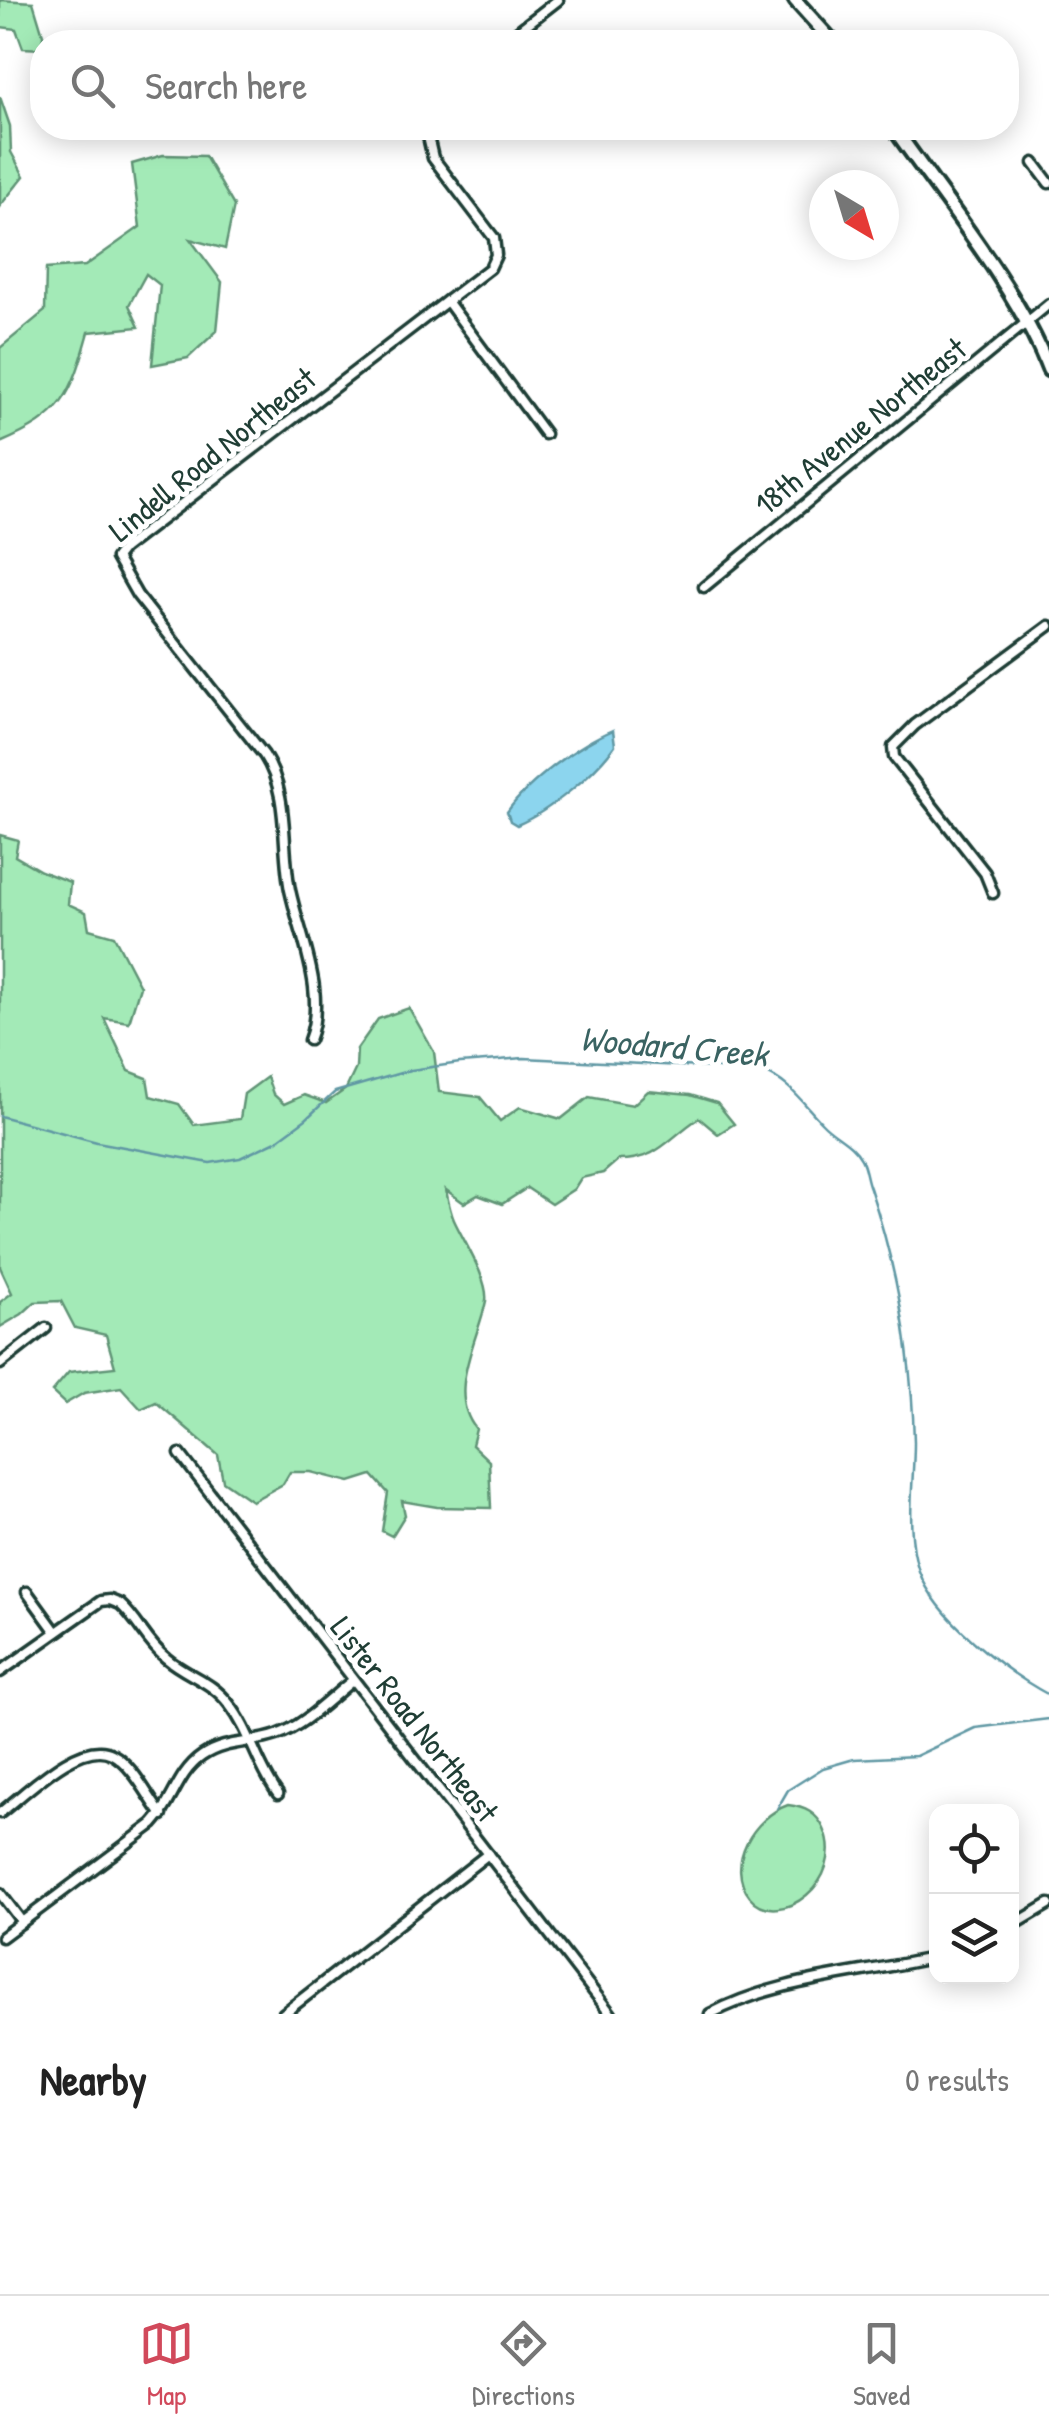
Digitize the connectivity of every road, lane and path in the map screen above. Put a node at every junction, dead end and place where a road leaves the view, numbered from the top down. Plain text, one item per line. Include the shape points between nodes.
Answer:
1 (558, 0) edge
2 (795, 0) edge
3 (519, 30) edge
4 (821, 30) edge
5 (429, 140) edge
6 (902, 140) edge
7 (1034, 163) dead end
8 (1049, 182) edge
9 (447, 302) junction
10 (1049, 304) edge
11 (1026, 322) junction
12 (1049, 370) edge
13 (545, 434) dead end
14 (704, 587) dead end
15 (1049, 626) edge
16 (993, 893) dead end
17 (308, 1040) dead end
18 (46, 1328) dead end
19 (0, 1364) edge
20 (180, 1454) dead end
21 (26, 1592) dead end
22 (56, 1632) junction
23 (0, 1672) edge
24 (352, 1681) junction
25 (250, 1741) junction
26 (278, 1794) dead end
27 (0, 1813) edge
28 (162, 1815) junction
29 (488, 1854) junction
30 (0, 1892) edge
31 (1049, 1904) edge
32 (22, 1922) junction
33 (1019, 1922) edge
34 (2, 1936) edge
35 (929, 1958) edge
36 (283, 2014) edge
37 (611, 2014) edge
38 (710, 2014) edge

1 - 3 street
2 - 4 street
5 - 9 street, Lindell Road Northeast via 433,158 496,244 490,268
6 - 11 street
7 - 8 street
9 - 13 street
9 - 17 street, Lindell Road Northeast via 116,558 264,755 277,783 290,886 314,983
10 - 11 street, 18th Avenue Northeast
11 - 12 street
11 - 14 street, 18th Avenue Northeast
15 - 16 street via 893,747 894,757 986,872
18 - 19 street
20 - 24 street, Lister Road Northeast
21 - 22 street
22 - 23 street
22 - 25 street via 110,1600 126,1609 164,1658 212,1686
24 - 25 street via 292,1728
24 - 29 street, Lister Road Northeast
25 - 26 street
25 - 28 street via 222,1746 188,1767
27 - 28 street via 67,1761 97,1750 122,1762
28 - 32 street
29 - 36 street
29 - 37 street, Lister Road Northeast
30 - 32 street
31 - 33 street
32 - 34 street
35 - 38 street via 790,1984

